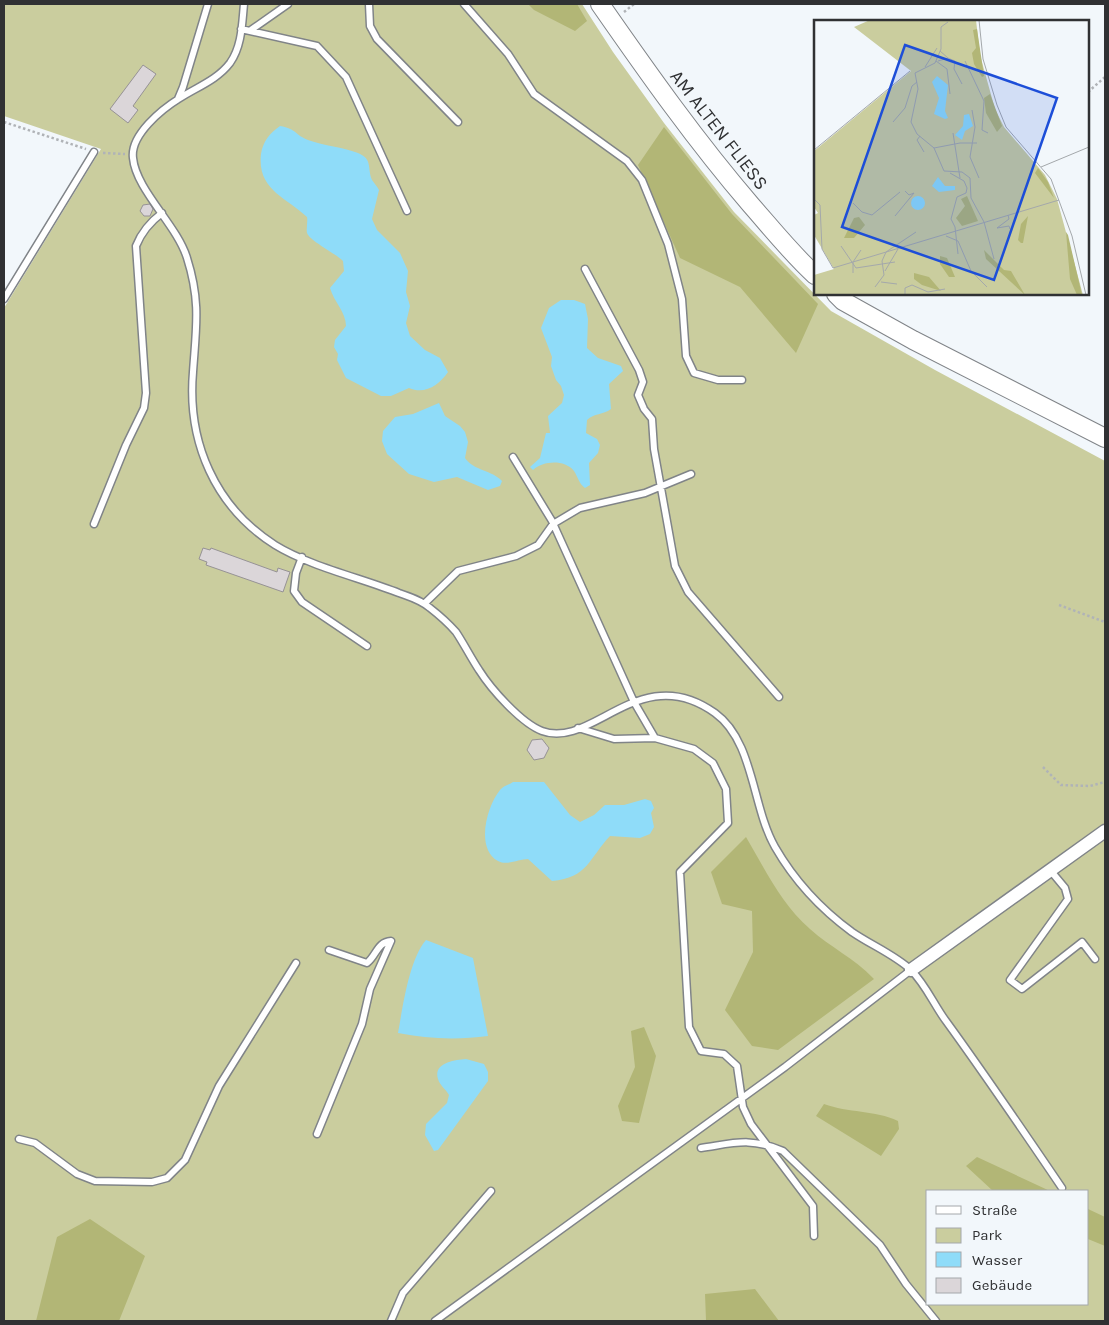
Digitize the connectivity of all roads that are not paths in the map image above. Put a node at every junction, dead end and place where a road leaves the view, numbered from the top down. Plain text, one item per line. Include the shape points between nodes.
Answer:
1 (208, 4) edge
2 (244, 4) edge
3 (288, 4) edge
4 (369, 4) edge
5 (464, 4) edge
6 (600, 4) edge
7 (241, 29) junction
8 (251, 30) junction
9 (178, 99) junction
10 (458, 122) dead end
11 (94, 152) road end
12 (407, 211) dead end
13 (162, 213) junction
14 (585, 269) dead end
15 (814, 274) edge
16 (837, 295) edge
17 (4, 299) edge
18 (742, 380) dead end
19 (1105, 438) edge
20 (513, 457) dead end
21 (691, 474) dead end
22 (661, 487) junction
23 (94, 524) dead end
24 (553, 524) junction
25 (302, 557) junction
26 (425, 603) junction
27 (367, 646) dead end
28 (779, 697) dead end
29 (634, 702) junction
30 (578, 728) junction
31 (655, 738) junction
32 (1105, 830) edge
33 (1050, 870) junction
34 (330, 950) dead end
35 (1095, 959) dead end
36 (296, 963) dead end
37 (911, 970) junction
38 (743, 1098) junction
39 (318, 1134) dead end
40 (18, 1139) dead end
41 (763, 1142) junction
42 (701, 1148) dead end
43 (1062, 1188) dead end
44 (491, 1191) dead end
45 (814, 1236) dead end
46 (391, 1321) edge
47 (435, 1321) edge
48 (936, 1321) edge

1 - 9 lane
2 - 7 lane
3 - 8 lane
4 - 10 lane via 370,26 377,39
5 - 18 lane via 508,54 534,94 628,162 642,180 668,244 678,280 686,356 694,374 718,380
6 - 15 main road, AM ALTEN FLIESS via 662,94 733,184 797,259
7 - 8 lane
7 - 9 lane via 240,44 229,64 204,86
8 - 12 lane via 317,46 331,58 346,77
9 - 13 lane via 153,120 135,142 132,155 144,186
11 - 17 lane
13 - 23 lane via 150,222 136,246 146,393 144,408
13 - 25 lane via 186,254 198,306 192,374 193,424 199,447 213,480 229,505 254,531 279,548
14 - 22 lane via 639,370 643,382 638,395 652,419
16 - 19 main road via 914,340
20 - 24 lane
21 - 22 lane
22 - 24 lane via 580,508
22 - 28 lane via 680,579
24 - 26 lane via 538,545 516,556 458,572
24 - 29 lane
25 - 26 lane
25 - 27 lane via 294,591 302,602
26 - 30 lane via 454,630 481,674 517,714 541,731 564,734
29 - 30 lane
29 - 31 lane
29 - 37 lane via 655,695 695,700 720,716 740,740 753,788 775,847 800,881 823,908 852,932
30 - 31 lane via 614,740
31 - 38 lane via 694,750 713,763 726,789 728,823 680,872 689,1027 701,1051 724,1054 737,1066
32 - 33 street
33 - 35 lane via 1065,888 1068,899 1010,980 1022,989 1082,942
33 - 37 street
34 - 39 lane via 367,963 378,947 385,941 391,941
36 - 40 lane via 219,1086 185,1160 167,1178 152,1182 95,1181 76,1174 35,1143
37 - 38 lane
37 - 43 lane
38 - 41 lane via 751,1124
38 - 47 lane
41 - 42 lane via 747,1141
41 - 45 lane via 813,1206
41 - 48 lane via 783,1151 880,1244
44 - 46 lane via 404,1293

